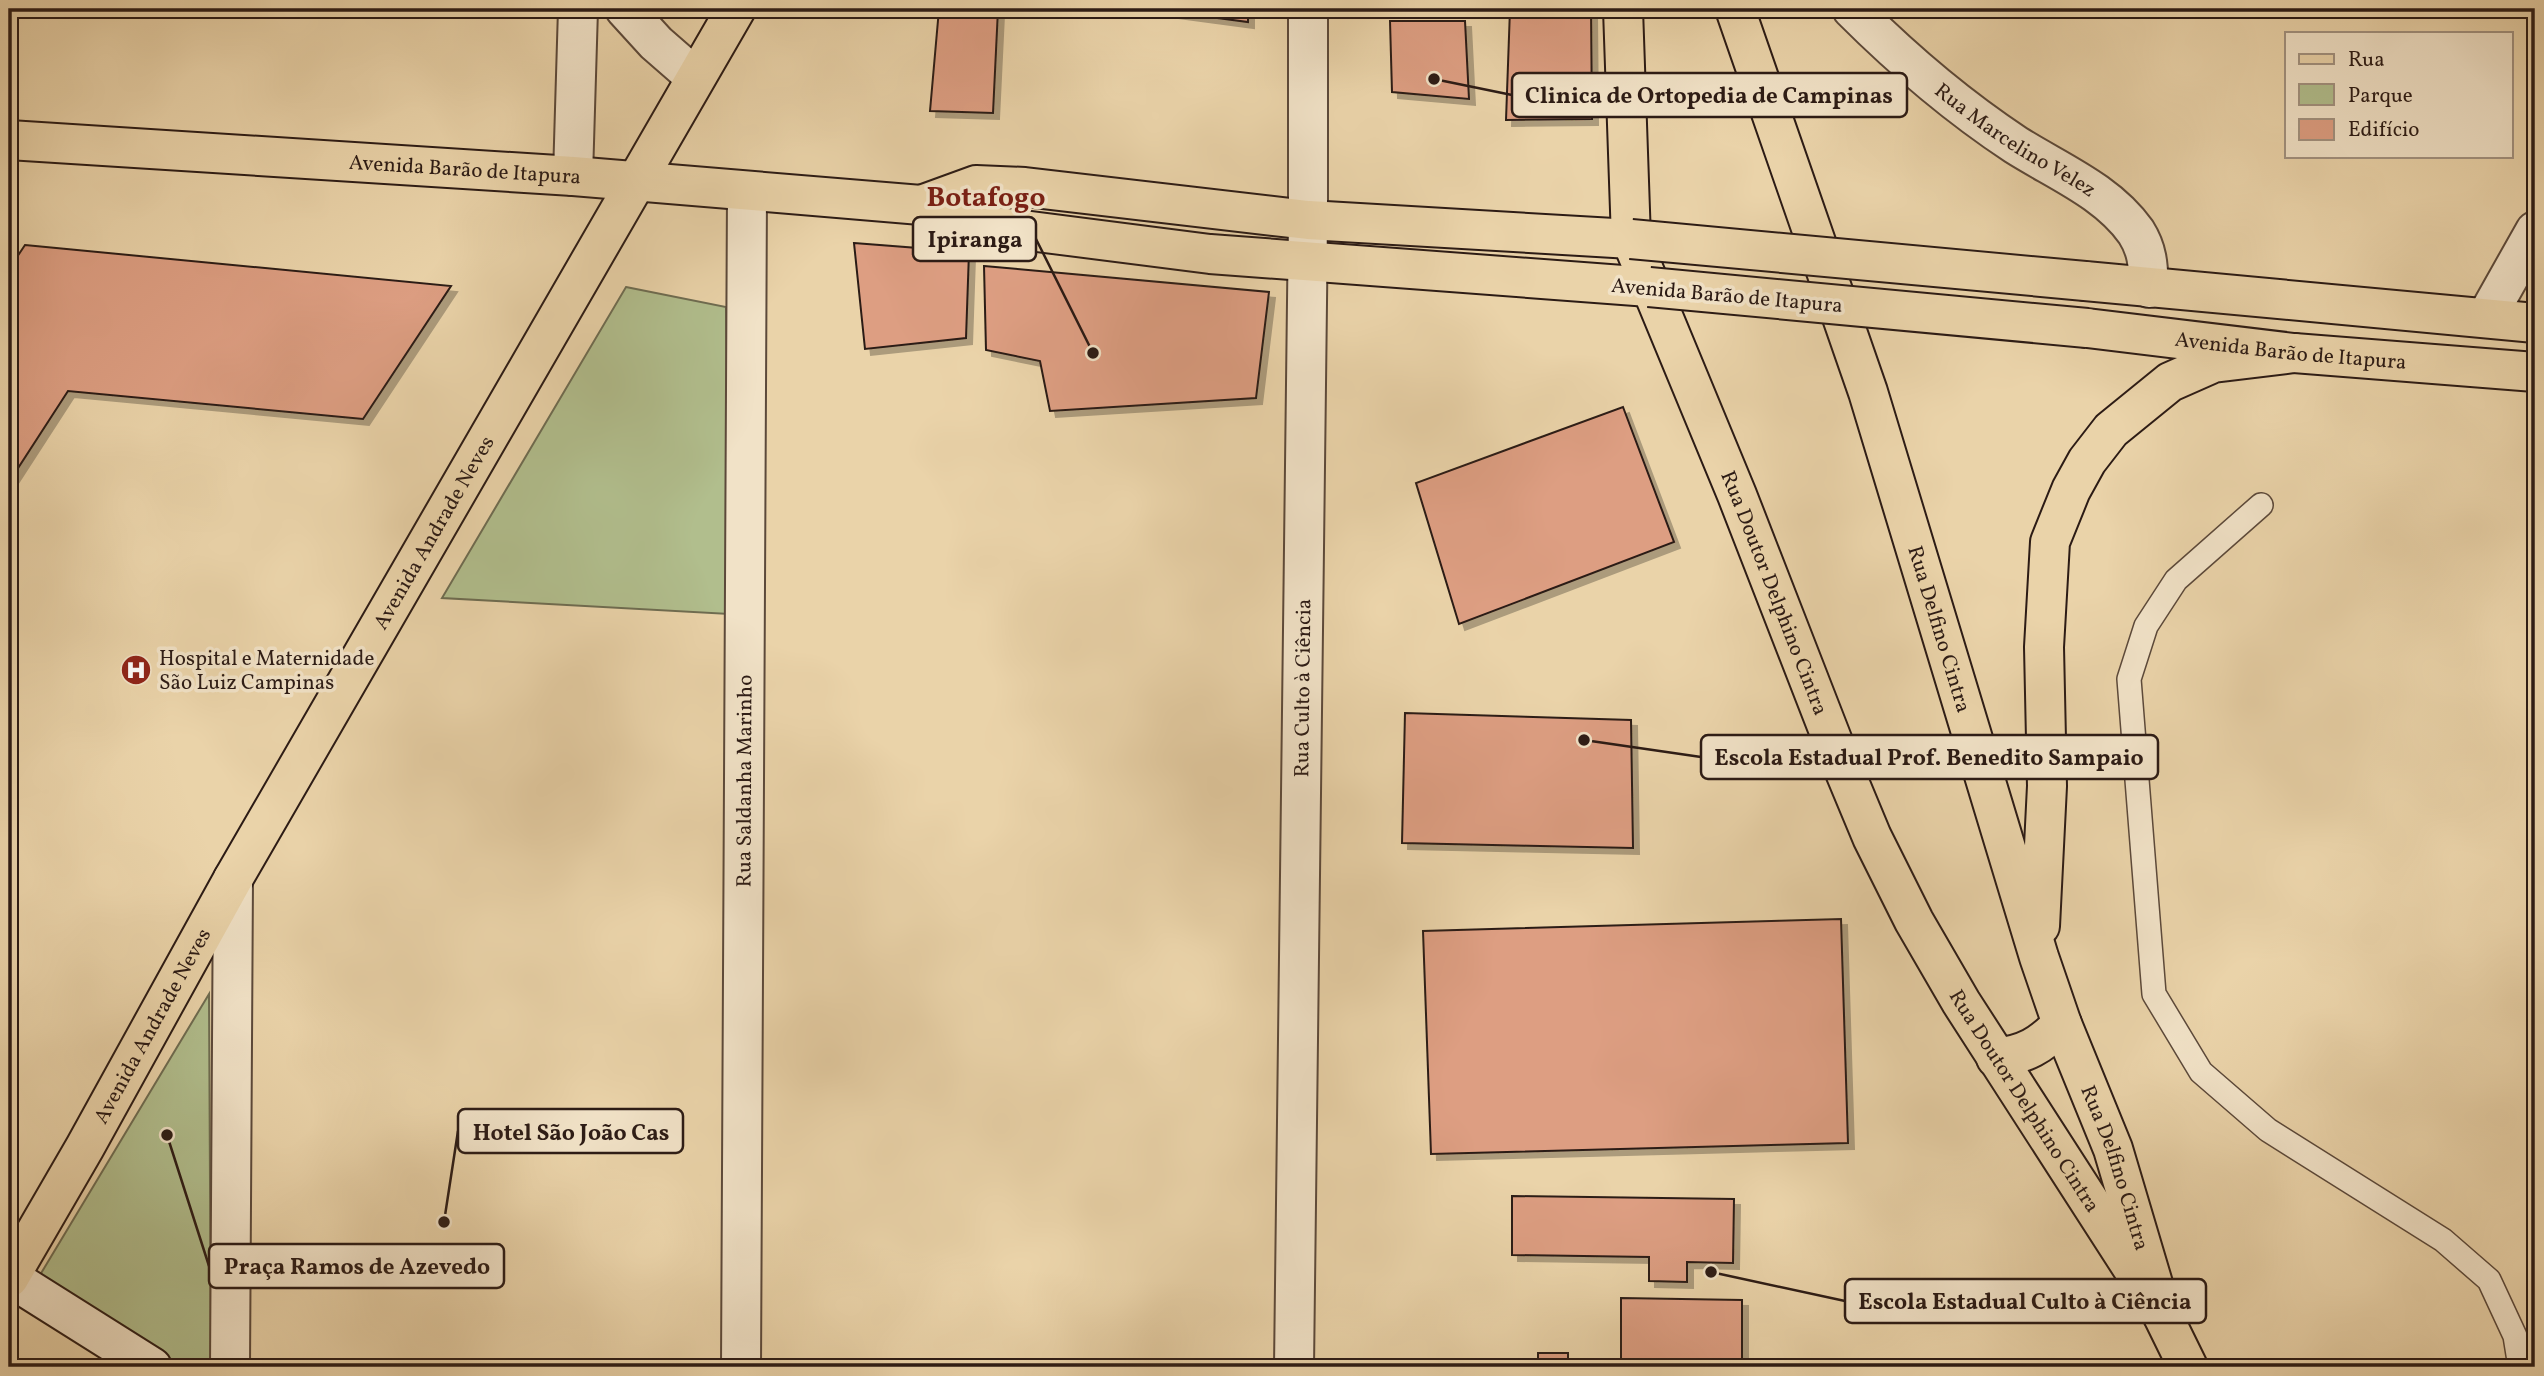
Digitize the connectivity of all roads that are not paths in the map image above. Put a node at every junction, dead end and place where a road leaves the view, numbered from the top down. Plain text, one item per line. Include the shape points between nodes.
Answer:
1 (578, 9) edge
2 (625, 9) edge
3 (736, 9) edge
4 (1308, 9) edge
5 (1623, 9) edge
6 (1735, 9) edge
7 (1852, 9) edge
8 (695, 77) junction
9 (9, 140) edge
10 (573, 176) junction
11 (635, 181) junction
12 (747, 193) junction
13 (920, 205) junction
14 (1308, 220) junction
15 (2535, 232) edge
16 (1631, 239) junction
17 (1306, 262) junction
18 (1650, 287) junction
19 (2149, 288) junction
20 (2486, 318) junction
21 (2535, 323) edge
22 (2294, 353) junction
23 (2535, 372) edge
24 (2261, 505) dead end
25 (233, 879) junction
26 (2039, 957) junction
27 (2062, 1024) junction
28 (1996, 1058) junction
29 (9, 1278) edge
30 (2162, 1314) junction
31 (152, 1367) edge
32 (230, 1367) edge
33 (741, 1367) edge
34 (1294, 1367) edge
35 (2188, 1367) edge
36 (2520, 1367) edge

1 - 10 street
2 - 8 street
3 - 8 main road, Avenida Andrade Neves
4 - 14 street, Rua Culto à Ciência
5 - 16 main road, Rua Doutor Delphino Cintra
6 - 26 main road, Rua Delfino Cintra via 1868,392
7 - 19 street, Rua Marcelino Velez via 1925,77 2120,214 2148,254
8 - 11 main road, Avenida Andrade Neves
9 - 10 main road, Avenida Barão de Itapura
10 - 11 main road, Avenida Barão de Itapura
11 - 12 main road, Avenida Barão de Itapura
11 - 25 main road, Avenida Andrade Neves
12 - 13 main road, Avenida Barão de Itapura
12 - 33 street, Rua Saldanha Marinho
13 - 14 main road, Avenida Barão de Itapura via 976,185
13 - 17 main road, Avenida Barão de Itapura via 975,224
14 - 16 main road, Avenida Barão de Itapura
14 - 17 street, Rua Culto à Ciência
15 - 20 street
16 - 18 main road, Rua Doutor Delphino Cintra
16 - 19 main road, Avenida Barão de Itapura, bridge
17 - 18 main road, Avenida Barão de Itapura
17 - 34 street, Rua Culto à Ciência
18 - 22 main road, Avenida Barão de Itapura, bridge via 2087,328
18 - 28 main road, Rua Doutor Delphino Cintra via 1872,837 1914,921
19 - 20 main road, Avenida Barão de Itapura
20 - 21 main road, Avenida Barão de Itapura
22 - 23 main road, Avenida Barão de Itapura
22 - 26 main road via 2213,363 2170,382 2111,430 2087,461 2067,500 2050,542
24 - 36 lane via 2176,580 2147,626 2129,679 2154,994 2201,1072 2268,1130 2443,1240 2489,1280 2515,1336
25 - 29 main road, Avenida Andrade Neves
25 - 32 street
26 - 27 main road, Rua Delfino Cintra
27 - 28 main road via 2020,1055
27 - 30 main road, Rua Delfino Cintra via 2113,1149
28 - 30 main road, Rua Doutor Delphino Cintra
29 - 31 street
30 - 35 main road, Rua Delfino Cintra

